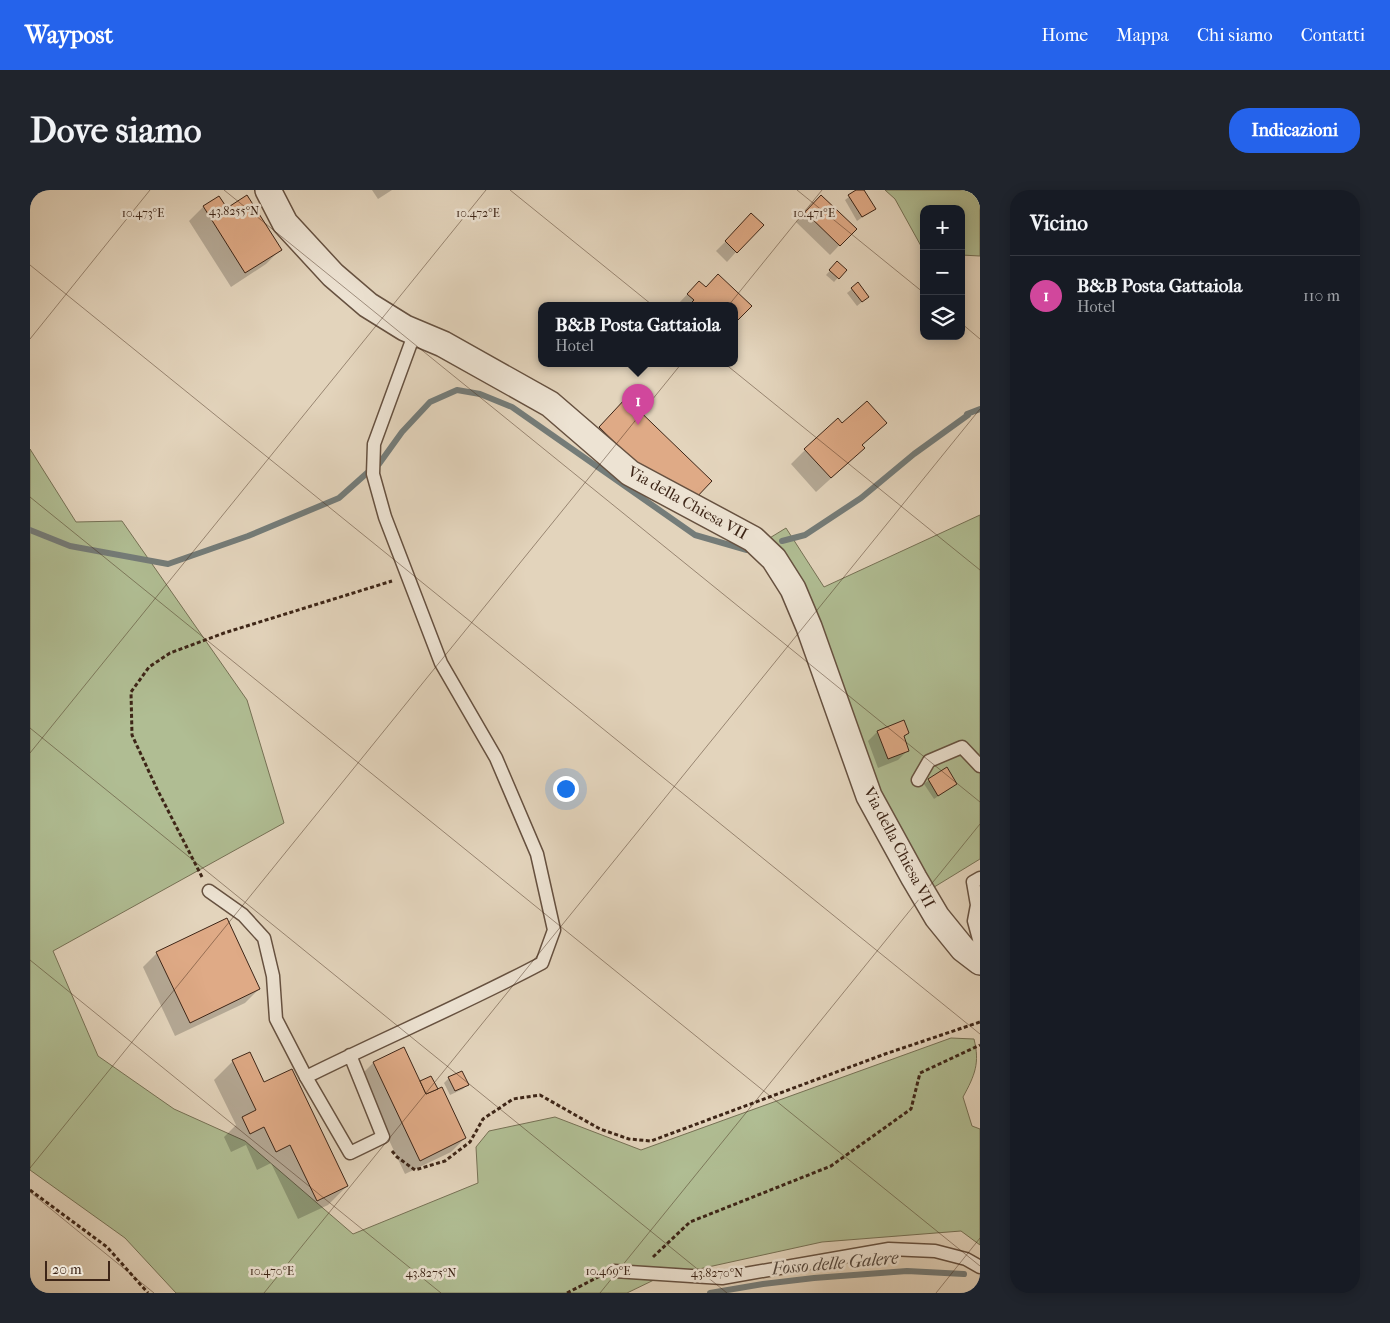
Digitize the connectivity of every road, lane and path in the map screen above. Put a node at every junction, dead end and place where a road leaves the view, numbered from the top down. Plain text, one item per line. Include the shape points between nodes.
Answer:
1 (268, 190) edge
2 (415, 332) junction
3 (407, 576) junction
4 (980, 766) edge
5 (918, 780) dead end
6 (980, 878) edge
7 (209, 891) joint
8 (980, 943) edge
9 (980, 962) edge
10 (980, 1022) edge
11 (980, 1044) edge
12 (350, 1055) junction
13 (306, 1076) junction
14 (383, 1137) junction
15 (30, 1190) edge
16 (980, 1267) edge
17 (614, 1271) junction
18 (148, 1293) edge
19 (567, 1293) edge

1 - 2 street, Via della Chiesa VII via 285,223 333,275 368,305
2 - 3 lane via 374,444 373,474
2 - 9 street, Via della Chiesa VII via 443,344 550,404 630,473 753,539 774,559 793,590 809,627 869,796 937,917 963,949
3 - 7 path via 224,633 170,654 149,667 130,692 132,735
3 - 12 lane via 441,663 496,758 537,854 554,930 542,963 496,988
4 - 5 lane via 962,747 928,760
6 - 8 lane via 973,882 977,905 974,921
7 - 13 lane via 243,915 264,938 273,976 276,1019
10 - 14 path via 651,1140 630,1139 600,1129 540,1095 513,1100 483,1119 470,1142 445,1161 415,1170 397,1157
11 - 17 path via 920,1073 910,1109 831,1166 690,1222 653,1257
12 - 13 lane
12 - 14 lane
13 - 14 lane via 350,1153
15 - 18 path via 107,1247
16 - 17 lane via 966,1259 935,1251 889,1249 722,1278
17 - 19 path

